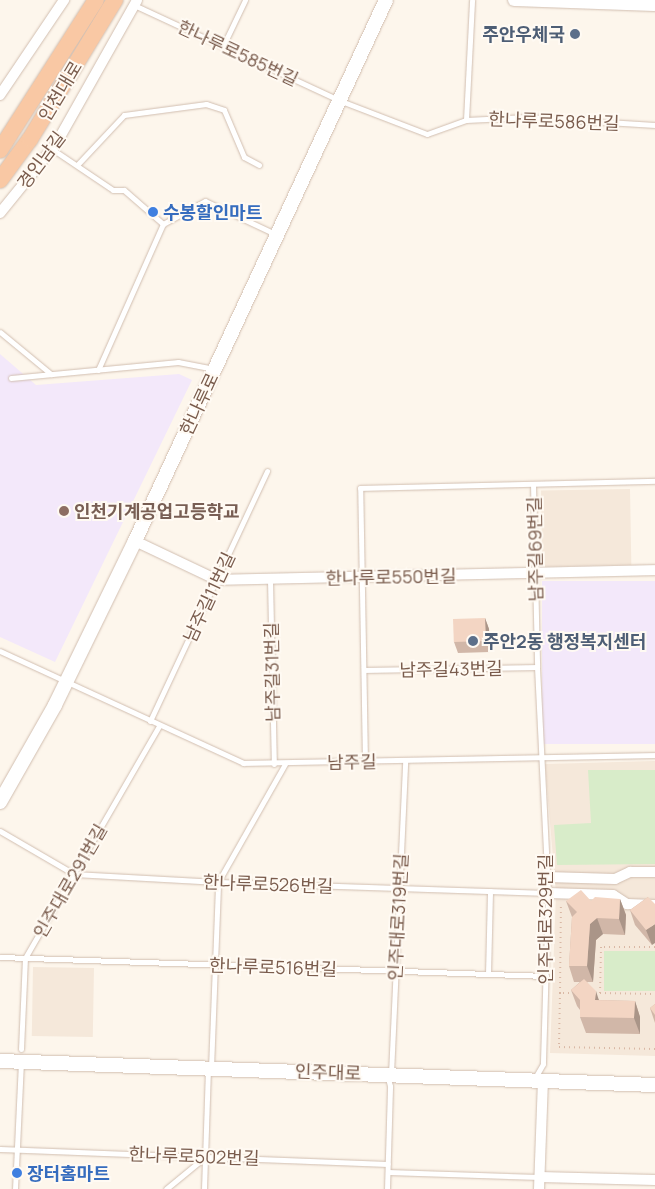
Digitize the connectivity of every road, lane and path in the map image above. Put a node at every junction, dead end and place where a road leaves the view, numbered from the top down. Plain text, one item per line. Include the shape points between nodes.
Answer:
1 (64, 0) edge
2 (96, 0) edge
3 (115, 0) edge
4 (245, 0) edge
5 (386, 0) edge
6 (472, 0) edge
7 (514, 0) edge
8 (136, 3) edge
9 (654, 4) edge
10 (223, 46) junction
11 (0, 95) edge
12 (341, 101) junction
13 (466, 120) junction
14 (655, 125) edge
15 (52, 149) junction
16 (0, 150) edge
17 (78, 164) junction
18 (259, 165) dead end
19 (0, 180) edge
20 (0, 213) edge
21 (163, 224) junction
22 (278, 236) junction
23 (0, 332) edge
24 (216, 369) junction
25 (98, 370) junction
26 (51, 374) junction
27 (11, 378) dead end
28 (267, 472) dead end
29 (655, 481) edge
30 (534, 484) junction
31 (135, 541) junction
32 (655, 570) edge
33 (535, 573) junction
34 (362, 577) junction
35 (270, 579) junction
36 (217, 580) junction
37 (0, 651) edge
38 (537, 667) junction
39 (365, 670) junction
40 (66, 681) junction
41 (150, 721) junction
42 (160, 726) junction
43 (655, 754) edge
44 (540, 757) junction
45 (405, 761) junction
46 (365, 762) junction
47 (274, 764) junction
48 (285, 764) junction
49 (0, 802) edge
50 (0, 831) edge
51 (655, 872) edge
52 (74, 874) junction
53 (547, 877) junction
54 (218, 882) junction
55 (399, 888) junction
56 (490, 891) junction
57 (548, 893) junction
58 (561, 898) dead end
59 (655, 905) edge
60 (655, 947) edge
61 (0, 957) edge
62 (25, 958) junction
63 (215, 966) junction
64 (395, 971) junction
65 (488, 974) junction
66 (546, 976) junction
67 (560, 993) junction
68 (580, 993) edge
69 (590, 993) edge
70 (600, 993) junction
71 (655, 994) edge
72 (655, 1049) edge
73 (21, 1058) junction
74 (0, 1061) edge
75 (210, 1068) junction
76 (387, 1074) junction
77 (539, 1079) junction
78 (655, 1085) edge
79 (0, 1149) edge
80 (17, 1150) junction
81 (206, 1157) junction
82 (388, 1164) junction
83 (388, 1172) junction
84 (540, 1177) junction
85 (655, 1180) edge
86 (640, 1184) edge
87 (15, 1189) edge
88 (166, 1189) edge
89 (204, 1189) edge
90 (387, 1189) edge
91 (539, 1189) edge

1 - 11 street
2 - 16 highway, 인천대로
3 - 19 highway, 인천대로 via 30,139
4 - 10 lane
5 - 12 main road, 한나루로
6 - 13 lane
7 - 9 street
8 - 10 lane, 한나루로585번길
8 - 15 street, 경인남길
10 - 12 lane, 한나루로585번길
12 - 13 lane, 한나루로586번길 via 427,134
12 - 22 main road, 한나루로
13 - 14 lane, 한나루로586번길 via 527,117
15 - 17 lane
15 - 20 street, 경인남길
17 - 18 lane via 124,115 206,104 224,110 244,157
17 - 21 lane via 113,190 124,190
21 - 22 lane via 205,201
21 - 25 lane
22 - 24 main road, 한나루로
23 - 26 lane
24 - 25 lane via 178,362
24 - 31 main road, 한나루로
25 - 26 lane
26 - 27 lane
28 - 36 lane, 남주길11번길
29 - 30 lane
30 - 33 lane, 남주길69번길
30 - 34 lane, 남주길69번길 via 360,488
31 - 36 street, 한나루로550번길
31 - 40 main road, 한나루로
32 - 33 street, 한나루로550번길
33 - 34 street, 한나루로550번길
33 - 38 lane, 남주길69번길
34 - 35 street, 한나루로550번길
34 - 39 lane
35 - 36 street, 한나루로550번길
35 - 47 lane, 남주길31번길
36 - 41 lane, 남주길11번길
37 - 40 lane, 남주길
38 - 39 lane, 남주길43번길
38 - 44 lane, 남주길69번길
39 - 46 lane
40 - 41 lane, 남주길
40 - 49 main road, 한나루로
41 - 42 lane, 남주길
42 - 47 lane, 남주길 via 227,759
42 - 52 lane, 인주대로291번길
43 - 44 lane, 남주길
44 - 45 lane, 남주길
44 - 53 lane, 인주대로329번길
45 - 46 lane, 남주길
45 - 55 lane, 인주대로319번길
46 - 48 lane, 남주길
47 - 48 lane, 남주길
48 - 54 lane
50 - 52 lane, 한나루로526번길
51 - 53 street via 630,872 615,879
52 - 54 lane, 한나루로526번길
52 - 62 lane, 인주대로291번길
53 - 57 lane, 인주대로329번길
54 - 55 lane, 한나루로526번길
54 - 63 lane
55 - 56 lane, 한나루로526번길
55 - 64 lane, 인주대로319번길
56 - 57 lane, 한나루로526번길
56 - 65 lane
57 - 59 street via 613,895 627,904
57 - 66 lane, 인주대로329번길
58 - 67 path
60 - 70 path via 601,947
61 - 62 lane, 한나루로516번길
62 - 63 lane, 한나루로516번길
62 - 73 lane, 인주대로291번길
63 - 64 lane, 한나루로516번길
63 - 75 lane
64 - 65 lane, 한나루로516번길
64 - 76 lane, 인주대로319번길
65 - 66 lane, 한나루로516번길
66 - 77 lane, 인주대로329번길 via 543,1064
67 - 68 path
67 - 72 path via 559,1047
69 - 70 path
70 - 71 path
73 - 74 main road, 인주대로
73 - 75 main road, 인주대로
73 - 80 lane, 인주대로291번길
75 - 76 main road, 인주대로
75 - 81 lane
76 - 77 main road, 인주대로
76 - 82 lane, 인주대로319번길 via 390,1086
77 - 78 main road, 인주대로
77 - 84 street
79 - 80 lane, 한나루로502번길
80 - 81 lane, 한나루로502번길
80 - 87 lane, 인주대로291번길
81 - 82 lane, 한나루로502번길
81 - 88 lane
81 - 89 lane
82 - 83 lane, 인주대로319번길
83 - 84 lane
83 - 90 lane, 인주대로319번길
84 - 86 street
84 - 91 street
85 - 86 street

